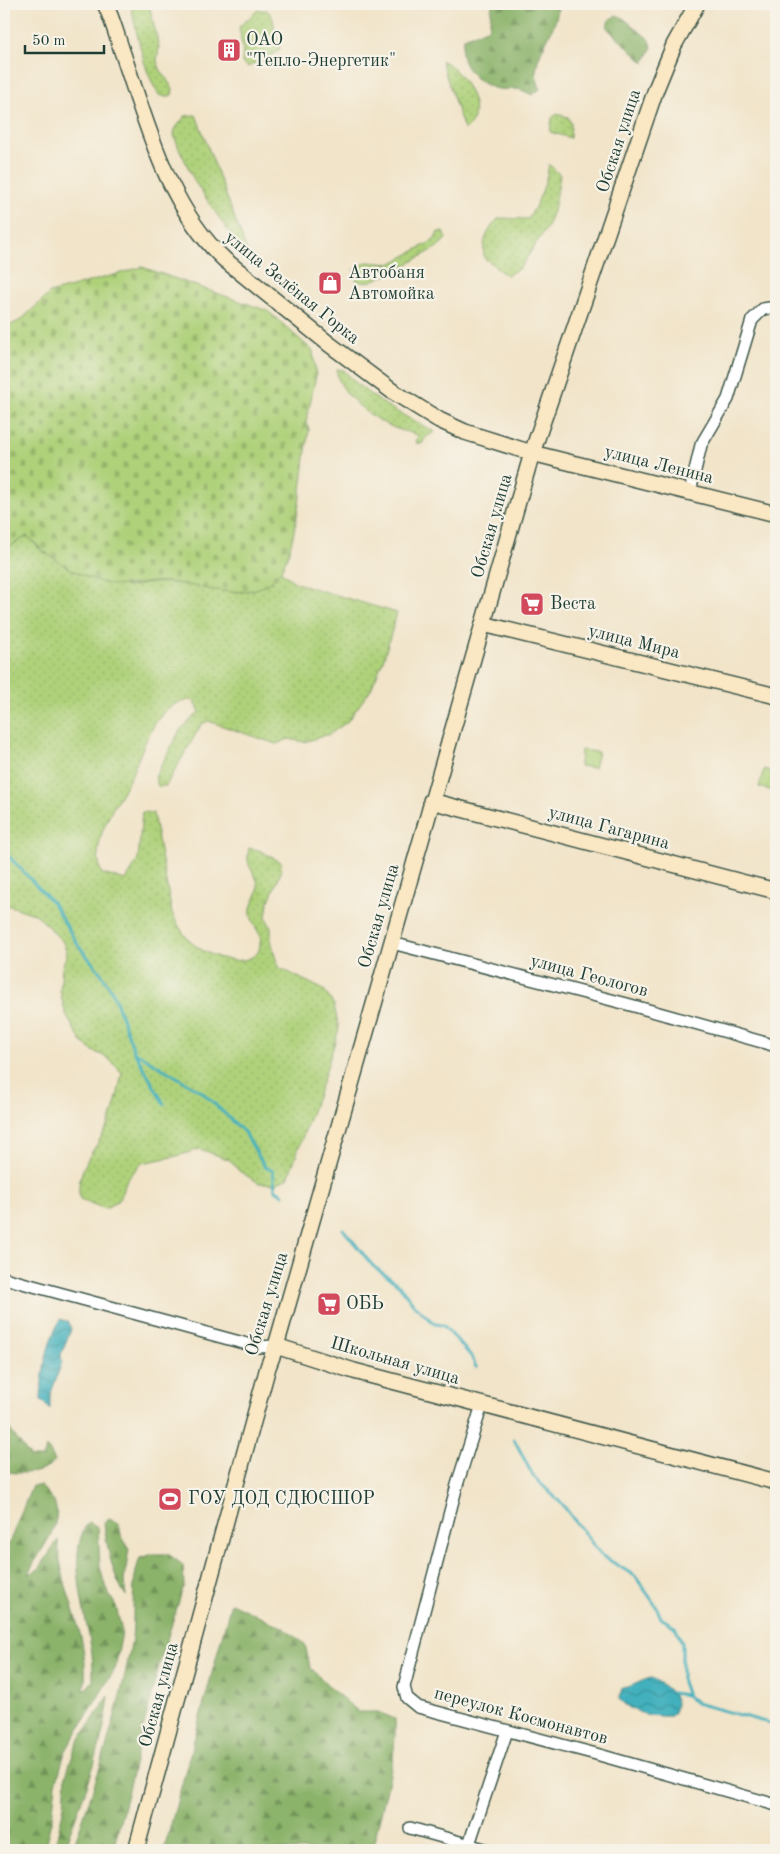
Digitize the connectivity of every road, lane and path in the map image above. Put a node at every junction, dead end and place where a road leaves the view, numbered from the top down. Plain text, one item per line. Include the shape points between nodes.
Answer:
1 (105, 4) edge
2 (697, 4) edge
3 (776, 307) edge
4 (532, 453) junction
5 (690, 492) junction
6 (776, 514) edge
7 (483, 624) junction
8 (776, 696) edge
9 (431, 800) junction
10 (776, 891) edge
11 (392, 943) junction
12 (776, 1046) edge
13 (4, 1278) edge
14 (276, 1346) junction
15 (482, 1405) junction
16 (776, 1482) edge
17 (507, 1731) junction
18 (776, 1805) edge
19 (410, 1828) dead end
20 (468, 1848) edge
21 (136, 1850) edge
22 (488, 1850) edge

1 - 4 street, улица Зелёная Горка via 168,176 193,225 211,247 329,344 414,405 465,432
2 - 4 street, Обская улица via 656,89
3 - 5 street via 764,309 752,320 728,399 701,445
4 - 5 street, улица Ленина
4 - 7 street, Обская улица
5 - 6 street, улица Ленина
7 - 8 street, улица Мира
7 - 9 street, Обская улица
9 - 10 street, улица Гагарина
9 - 11 street, Обская улица
11 - 12 street, улица Геологов
11 - 14 street, Обская улица
13 - 14 street, Школьная улица via 258,1347
14 - 15 street, Школьная улица via 354,1371
14 - 21 street, Обская улица
15 - 16 street, Школьная улица
15 - 17 street, переулок Космонавтов via 457,1485 404,1687 407,1698 418,1707
17 - 18 street, переулок Космонавтов
17 - 20 street
19 - 20 street
20 - 22 street

